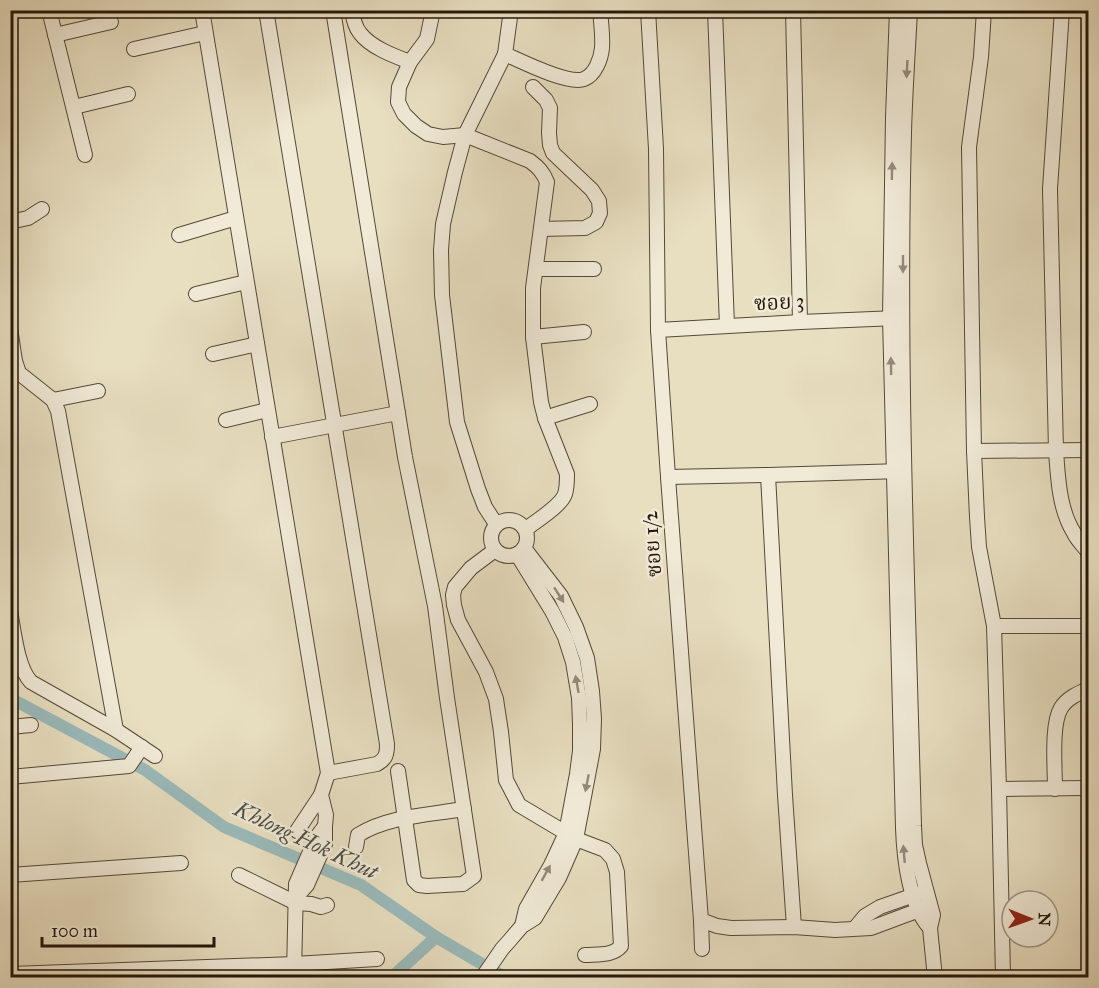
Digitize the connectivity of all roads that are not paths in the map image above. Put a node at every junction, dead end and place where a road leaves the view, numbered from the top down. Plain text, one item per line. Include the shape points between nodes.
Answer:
1 (49, 10) edge
2 (202, 10) edge
3 (266, 10) edge
4 (333, 10) edge
5 (352, 10) edge
6 (433, 10) edge
7 (511, 10) edge
8 (600, 10) edge
9 (648, 10) edge
10 (715, 10) edge
11 (793, 10) edge
12 (897, 10) edge
13 (910, 10) edge
14 (984, 10) edge
15 (1062, 10) edge
16 (111, 22) dead end
17 (205, 33) junction
18 (55, 35) junction
19 (134, 49) dead end
20 (505, 54) junction
21 (410, 62) junction
22 (533, 87) dead end
23 (129, 94) dead end
24 (74, 107) junction
25 (465, 135) junction
26 (85, 155) dead end
27 (42, 209) dead end
28 (236, 218) junction
29 (10, 222) edge
30 (541, 230) junction
31 (179, 235) dead end
32 (536, 269) junction
33 (594, 269) dead end
34 (246, 282) junction
35 (196, 294) dead end
36 (896, 318) junction
37 (800, 322) junction
38 (727, 326) junction
39 (10, 328) edge
40 (658, 330) junction
41 (584, 332) dead end
42 (533, 337) junction
43 (256, 344) junction
44 (213, 354) dead end
45 (98, 391) dead end
46 (53, 400) junction
47 (590, 404) dead end
48 (267, 410) junction
49 (398, 413) junction
50 (545, 418) junction
51 (226, 420) dead end
52 (335, 425) junction
53 (272, 437) junction
54 (1089, 450) edge
55 (974, 451) junction
56 (1056, 451) junction
57 (899, 471) junction
58 (768, 475) junction
59 (668, 477) junction
60 (496, 524) junction
61 (526, 530) junction
62 (495, 550) junction
63 (521, 551) junction
64 (1089, 552) edge
65 (10, 610) edge
66 (994, 626) junction
67 (1089, 626) edge
68 (1089, 689) edge
69 (31, 725) dead end
70 (10, 727) edge
71 (116, 730) junction
72 (136, 756) junction
73 (155, 756) dead end
74 (398, 771) dead end
75 (328, 773) junction
76 (10, 777) edge
77 (1089, 788) edge
78 (999, 789) junction
79 (1055, 789) junction
80 (321, 795) junction
81 (464, 809) junction
82 (406, 819) junction
83 (297, 831) dead end
84 (571, 836) junction
85 (356, 847) dead end
86 (181, 863) dead end
87 (10, 874) edge
88 (239, 875) dead end
89 (299, 892) junction
90 (920, 894) junction
91 (327, 905) dead end
92 (924, 908) junction
93 (701, 920) junction
94 (794, 927) junction
95 (855, 928) junction
96 (702, 949) dead end
97 (585, 955) dead end
98 (377, 959) dead end
99 (292, 971) edge
100 (10, 974) edge
101 (136, 974) edge
102 (484, 974) edge
103 (39, 975) edge
104 (935, 978) edge
105 (1003, 978) edge

1 - 18 street
2 - 17 street
3 - 52 street
4 - 49 street
5 - 21 street via 360,34 382,50
6 - 21 street via 427,39
7 - 20 street
8 - 20 street via 602,49 591,75 582,80 558,76
9 - 40 street, ซอย 1/2 via 656,149
10 - 38 street
11 - 37 street
36 -> 12 street via 893,117
13 -> 36 street
14 - 55 street via 969,147
15 - 56 street via 1050,189
16 - 18 street
17 - 19 street
17 - 28 street
18 - 24 street
20 - 25 street
21 - 25 street via 399,87 398,102 404,114 428,134
22 - 30 street via 550,108 553,153 592,190 600,213 596,222 585,228
23 - 24 street
24 - 26 street
25 - 30 street via 530,161 544,174 547,182
25 - 60 street via 443,224 441,295 458,422 478,489
27 - 29 street via 28,218
28 - 31 street
28 - 34 street
30 - 32 street
32 - 33 street
32 - 42 street
34 - 35 street
34 - 43 street
36 - 37 street, ซอย 3
36 - 57 street
37 - 38 street, ซอย 3
38 - 40 street, ซอย 3
39 - 46 street via 19,373
40 - 59 street, ซอย 1/2
41 - 42 street
42 - 50 street
43 - 44 street
43 - 48 street
45 - 46 street
46 - 71 street
47 - 50 street
48 - 51 street
48 - 53 street
49 - 52 street
49 - 81 street via 435,606
50 - 61 street via 567,474 565,494
52 - 53 street
52 - 75 street via 387,744 386,756 377,764
53 - 75 street
54 - 56 street
55 - 56 street
55 - 66 street via 976,517
56 - 64 street via 1058,488 1065,512 1074,533
57 - 58 street
57 - 90 street via 903,837 905,865
58 - 59 street
58 - 94 street
59 - 93 street, ซอย 1/2
60 - 61 street via 512,519
60 - 62 street via 490,537
61 - 63 street via 527,539
62 - 63 street via 509,556
62 - 84 street via 471,568 455,587 454,605 496,699 506,780 512,793 519,805
63 - 84 street via 565,637 577,652 579,698 587,739 593,749
65 - 71 street via 25,676
66 - 67 street
66 - 78 street
68 - 79 street via 1061,706
69 - 70 street
71 - 72 street
72 - 73 street
72 - 76 street
74 - 82 street
75 - 80 street
77 - 79 street
78 - 79 street
78 - 105 street
80 - 83 street
80 - 89 street via 325,826
81 - 82 street
81 - 82 street via 474,876 463,884 427,886 414,880
82 - 85 street via 370,828 358,836
84 - 97 street via 605,850 616,872 621,946 610,954
84 - 102 street via 559,878 535,918 522,926
86 - 87 street
88 - 89 street
89 - 91 street via 311,904
89 - 99 street
90 - 92 street
90 - 95 street via 880,907
92 - 95 street via 871,928
92 - 104 street via 922,919 931,933
93 - 94 street via 732,928
93 - 96 street, ซอย 1/2
94 - 95 street
98 - 99 street
99 - 101 street
100 - 103 street
101 - 103 street

